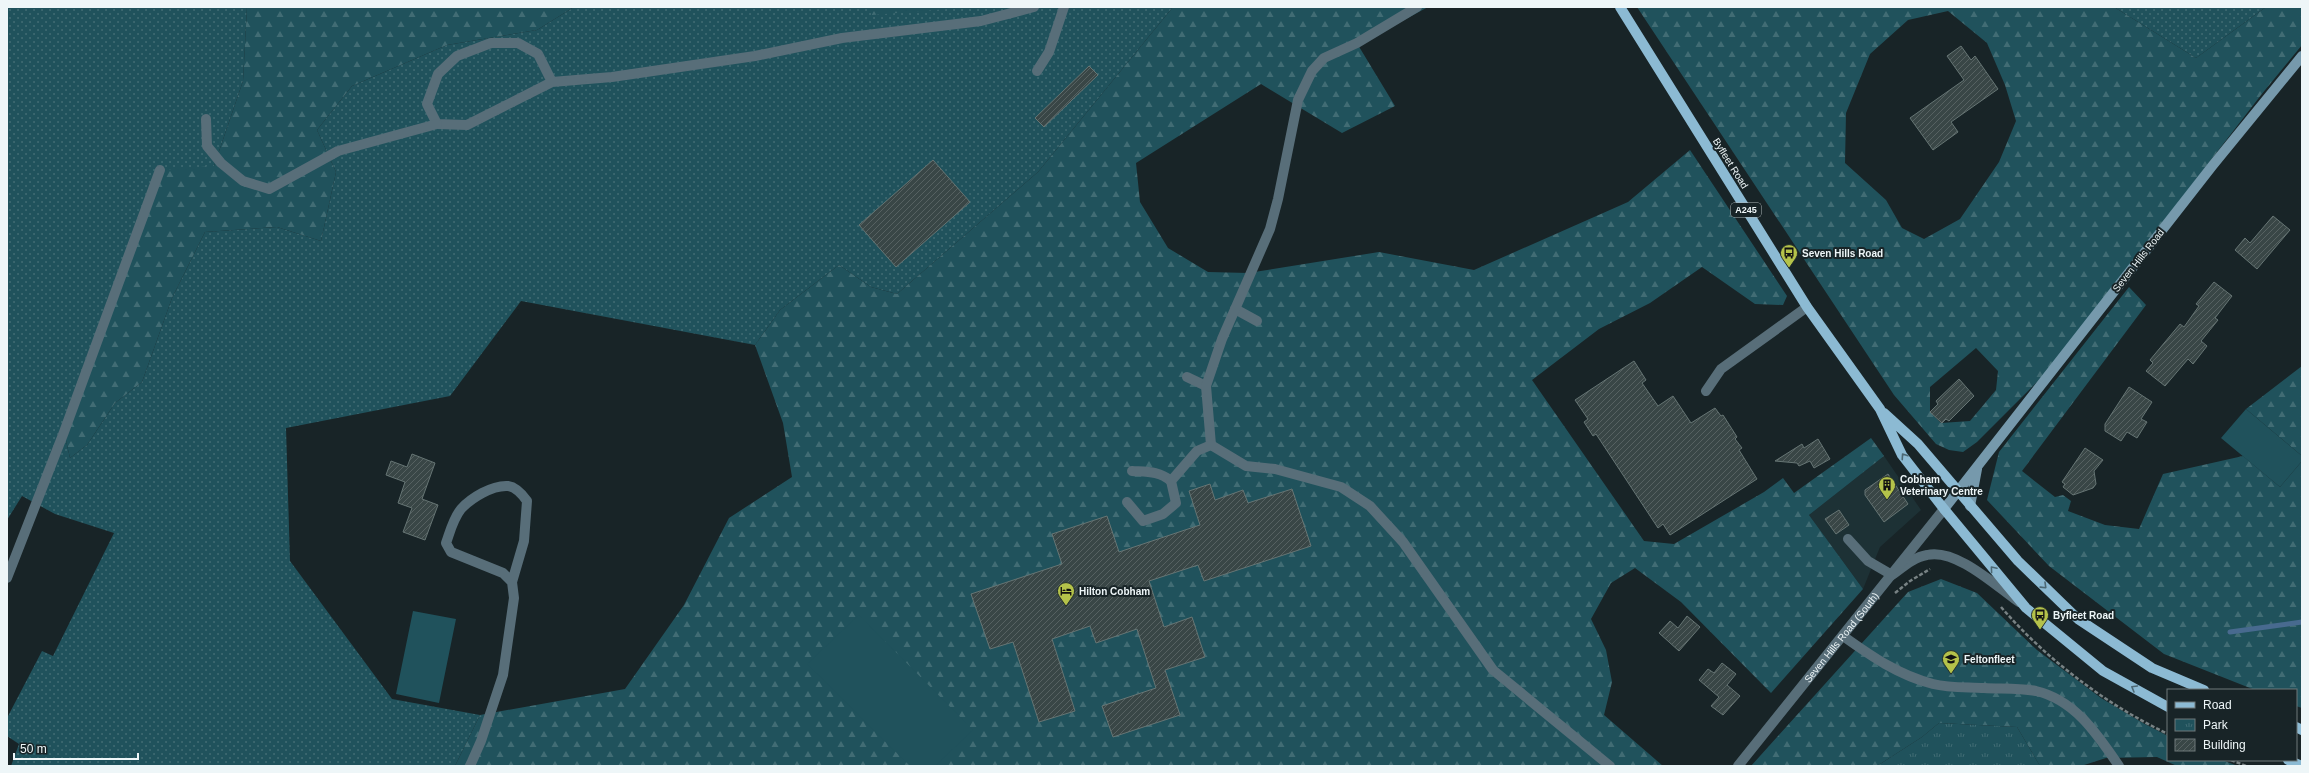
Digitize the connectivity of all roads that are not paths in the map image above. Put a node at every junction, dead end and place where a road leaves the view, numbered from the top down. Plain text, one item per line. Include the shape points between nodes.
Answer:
1 (1034, 7) edge
2 (1064, 7) edge
3 (1417, 7) edge
4 (1620, 7) edge
5 (2302, 56) edge
6 (1037, 71) dead end
7 (552, 82) junction
8 (206, 119) dead end
9 (437, 124) junction
10 (160, 170) dead end
11 (1807, 307) junction
12 (1236, 309) junction
13 (1257, 321) dead end
14 (1187, 377) dead end
15 (1206, 386) junction
16 (1706, 391) dead end
17 (1880, 409) junction
18 (1211, 445) junction
19 (1978, 467) junction
20 (1132, 471) dead end
21 (1171, 481) junction
22 (1958, 491) junction
23 (1127, 502) dead end
24 (1970, 506) junction
25 (1944, 509) junction
26 (1848, 539) dead end
27 (1892, 575) junction
28 (7, 578) edge
29 (512, 582) junction
30 (2026, 608) junction
31 (1843, 636) junction
32 (2202, 689) edge
33 (2167, 706) edge
34 (2290, 761) edge
35 (470, 766) edge
36 (1610, 766) edge
37 (1738, 766) edge
38 (2118, 766) edge
39 (2302, 766) edge

1 - 7 lane via 982,21 842,38 755,56 612,77
2 - 6 lane via 1049,52
3 - 12 lane via 1357,43 1324,58 1312,71 1298,100 1270,229
4 - 11 main road, Byfleet Road / A245
5 - 19 main road, Seven Hills Road via 2203,178
7 - 9 lane via 467,125
7 - 9 lane via 538,54 518,43 491,43 457,56 438,74 427,104
8 - 9 lane via 208,146 221,163 243,181 269,189 338,151
10 - 28 lane via 64,432
11 - 16 lane via 1721,369
11 - 17 main road, Byfleet Road / A245
12 - 13 lane
12 - 15 lane
14 - 15 lane
15 - 18 lane
17 - 22 main road, Byfleet Road / A245 via 1918,444
25 -> 17 main road, Byfleet Road / A245 via 1902,455
18 - 21 lane via 1197,451
18 - 36 lane via 1246,466 1276,469 1341,487 1370,506 1403,542 1493,670
19 - 22 main road, Seven Hills Road
19 - 24 main road, Seven Hills Road
20 - 21 lane via 1154,472
21 - 23 lane via 1176,503 1163,514 1143,521
22 - 24 main road, Byfleet Road / A245
22 - 25 main road, Seven Hills Road
24 -> 32 main road, Byfleet Road / A245 via 2018,561 2078,619 2152,668
25 - 27 lane, Seven Hills Road (South)
30 -> 25 main road, Byfleet Road / A245
26 - 27 lane via 1868,560
27 - 30 lane via 1926,555 1945,555 1977,571
27 - 31 lane, Seven Hills Road (South)
29 - 29 lane via 524,541 527,501 519,491 508,486 492,489 475,498 461,510 446,543 451,552 503,573
29 - 35 lane via 514,598 503,675
33 -> 30 main road, Byfleet Road / A245 via 2103,671
31 - 37 lane, Seven Hills Road (South)
31 - 38 lane via 1888,667 1927,682 1954,687 2034,691 2067,703 2077,712
34 - 39 main road

